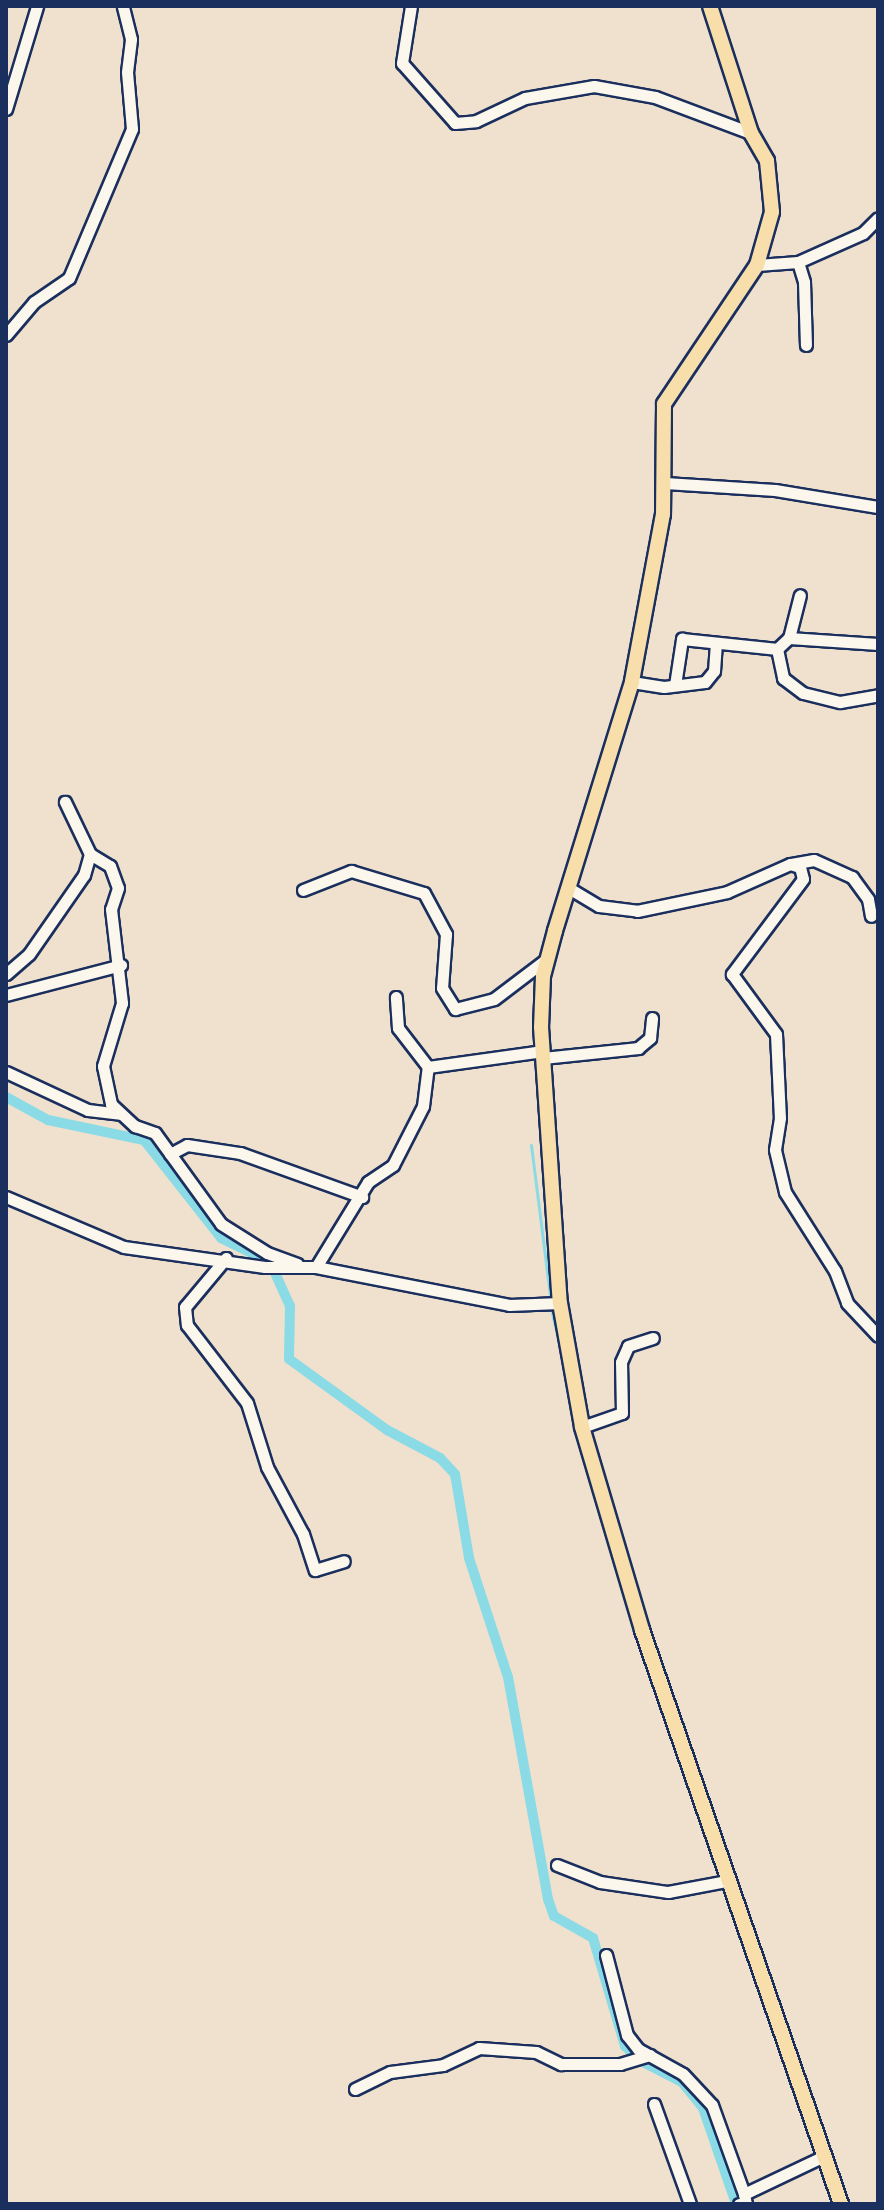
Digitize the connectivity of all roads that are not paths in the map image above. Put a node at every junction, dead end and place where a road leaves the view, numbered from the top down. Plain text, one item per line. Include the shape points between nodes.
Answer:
1 (37, 6) edge
2 (123, 6) edge
3 (411, 6) edge
4 (710, 6) edge
5 (6, 109) edge
6 (751, 133) junction
7 (878, 218) edge
8 (798, 262) junction
9 (757, 265) junction
10 (6, 335) edge
11 (806, 345) dead end
12 (665, 483) junction
13 (878, 507) edge
14 (800, 595) dead end
15 (789, 638) junction
16 (878, 644) edge
17 (716, 645) junction
18 (777, 649) junction
19 (632, 682) junction
20 (675, 685) junction
21 (878, 695) edge
22 (65, 802) dead end
23 (90, 854) junction
24 (790, 864) junction
25 (567, 887) junction
26 (303, 890) dead end
27 (871, 916) dead end
28 (548, 958) junction
29 (121, 965) junction
30 (6, 974) edge
31 (6, 995) edge
32 (396, 997) dead end
33 (652, 1018) dead end
34 (543, 1055) junction
35 (428, 1067) junction
36 (6, 1072) edge
37 (120, 1114) junction
38 (170, 1154) junction
39 (362, 1197) junction
40 (11, 1199) edge
41 (6, 1212) edge
42 (226, 1258) junction
43 (310, 1267) junction
44 (560, 1303) junction
45 (878, 1336) edge
46 (653, 1338) dead end
47 (582, 1427) junction
48 (344, 1561) dead end
49 (557, 1865) dead end
50 (727, 1881) junction
51 (606, 1955) dead end
52 (644, 2058) junction
53 (355, 2089) dead end
54 (654, 2104) dead end
55 (822, 2157) junction
56 (742, 2201) edge
57 (690, 2204) edge
58 (841, 2204) edge

1 - 5 street
2 - 10 street via 131,39 127,72 132,129 69,278 34,302
3 - 6 street via 402,63 455,123 476,121 525,98 594,86 676,103
4 - 6 main road
6 - 9 main road via 767,161 773,191 769,231
7 - 8 street via 863,233
8 - 9 street
8 - 11 street via 804,282
9 - 12 main road via 664,404 660,429
12 - 13 street via 775,490
12 - 19 main road
14 - 15 street
15 - 16 street
15 - 18 street
17 - 18 street
17 - 20 street via 711,678
17 - 20 street via 682,639
18 - 21 street via 783,678 803,693 840,702
19 - 20 street
19 - 25 main road
22 - 23 street
23 - 29 street via 110,866 118,888 111,909
23 - 30 street via 79,883 52,914 29,954
24 - 25 street via 727,892 637,911 599,906
24 - 27 street via 814,860 852,877 868,899
24 - 45 street via 800,867 803,879 732,974 776,1034 780,1118 775,1150 785,1192 835,1271 847,1303
25 - 28 main road
26 - 28 street via 351,871 424,893 446,934 442,988 455,1009 494,999
28 - 34 main road
29 - 31 street
29 - 37 street via 122,1003 103,1066 104,1089
32 - 35 street via 398,1028
33 - 34 street via 650,1038 638,1048
34 - 35 street
34 - 44 main road
35 - 39 street via 423,1106 413,1127 393,1165 368,1182
36 - 37 street via 88,1110
37 - 38 street via 155,1133
38 - 39 street via 187,1145 240,1153
38 - 43 street via 221,1224 267,1253
39 - 43 street
40 - 41 street
40 - 42 street via 124,1247
42 - 43 street via 265,1267
42 - 48 street via 188,1302 187,1325 247,1403 267,1467 303,1534 315,1570
43 - 44 street via 509,1305
44 - 47 main road
46 - 47 street via 628,1346 621,1362 622,1413
47 - 50 main road via 642,1630
49 - 50 street via 600,1882 668,1892
50 - 55 main road
51 - 52 street via 627,2035
52 - 53 street via 561,2064 536,2052 479,2048 443,2065 390,2072
52 - 56 street via 683,2074 712,2105
54 - 57 street
55 - 56 street
55 - 58 main road

